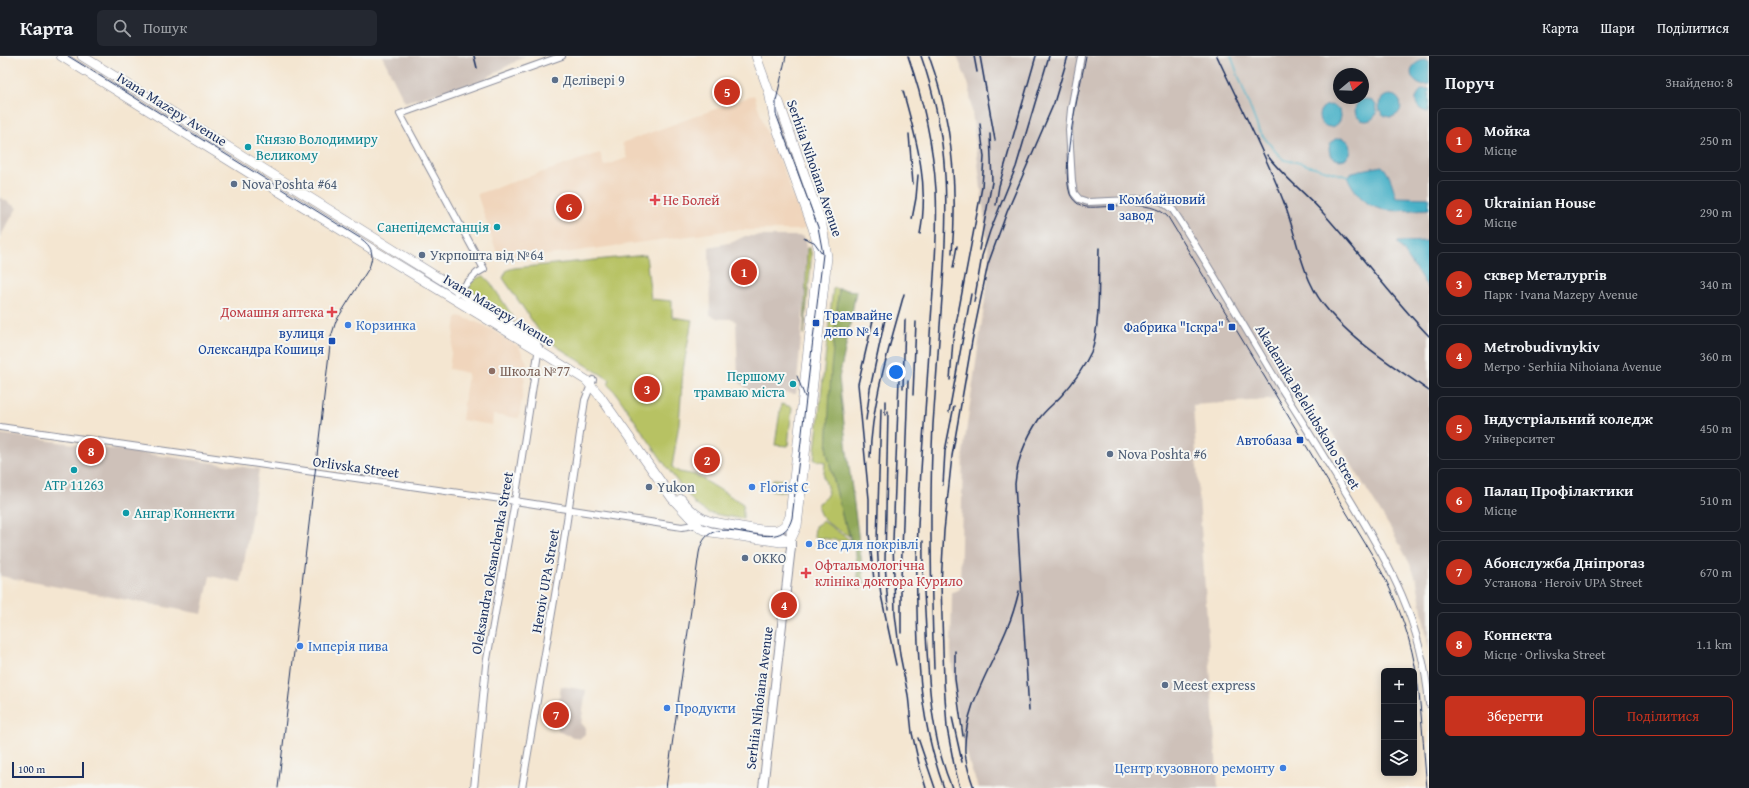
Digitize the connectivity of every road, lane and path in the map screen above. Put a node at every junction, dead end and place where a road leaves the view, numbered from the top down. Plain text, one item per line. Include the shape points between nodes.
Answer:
1 (61, 56) edge
2 (82, 56) edge
3 (562, 56) edge
4 (756, 56) edge
5 (1081, 56) edge
6 (769, 92) junction
7 (458, 291) junction
8 (454, 300) junction
9 (539, 346) junction
10 (592, 382) junction
11 (0, 427) edge
12 (515, 501) junction
13 (569, 509) junction
14 (790, 516) junction
15 (707, 521) junction
16 (695, 525) junction
17 (772, 531) junction
18 (790, 541) junction
19 (1429, 704) edge
20 (474, 788) edge
21 (522, 788) edge
22 (763, 788) edge

1 - 8 highway, Ivana Mazepy Avenue
2 - 7 highway, Ivana Mazepy Avenue
3 - 7 street via 400,114 484,269
4 - 6 highway, Serhiia Nihoiana Avenue
5 - 19 street, Akademika Beleliubskoho Street via 1069,130 1074,193 1079,199 1092,202 1153,199 1161,201 1173,210 1394,576 1416,634
6 - 14 highway, Serhiia Nihoiana Avenue via 775,123 807,206 818,246
6 - 18 highway, Serhiia Nihoiana Avenue via 779,102 818,212 827,257 798,516
7 - 8 street
7 - 9 highway, Ivana Mazepy Avenue
8 - 9 highway, Ivana Mazepy Avenue
9 - 10 highway, Ivana Mazepy Avenue
9 - 12 street, Oleksandra Oksanchenka Street
10 - 13 street, Heroiv UPA Street via 585,400
10 - 15 highway, Ivana Mazepy Avenue via 603,391 676,494 694,513
10 - 16 highway, Ivana Mazepy Avenue via 672,498
11 - 12 street, Orlivska Street
12 - 13 street, Orlivska Street
12 - 20 street, Oleksandra Oksanchenka Street via 486,665
13 - 16 street, Orlivska Street via 682,527
13 - 21 street, Heroiv UPA Street
14 - 17 highway via 785,525
14 - 18 main road, Serhiia Nihoiana Avenue
15 - 16 street, Orlivska Street
15 - 17 highway, Ivana Mazepy Avenue
16 - 18 highway, Ivana Mazepy Avenue via 711,532
17 - 18 main road, Ivana Mazepy Avenue
18 - 22 main road, Serhiia Nihoiana Avenue

